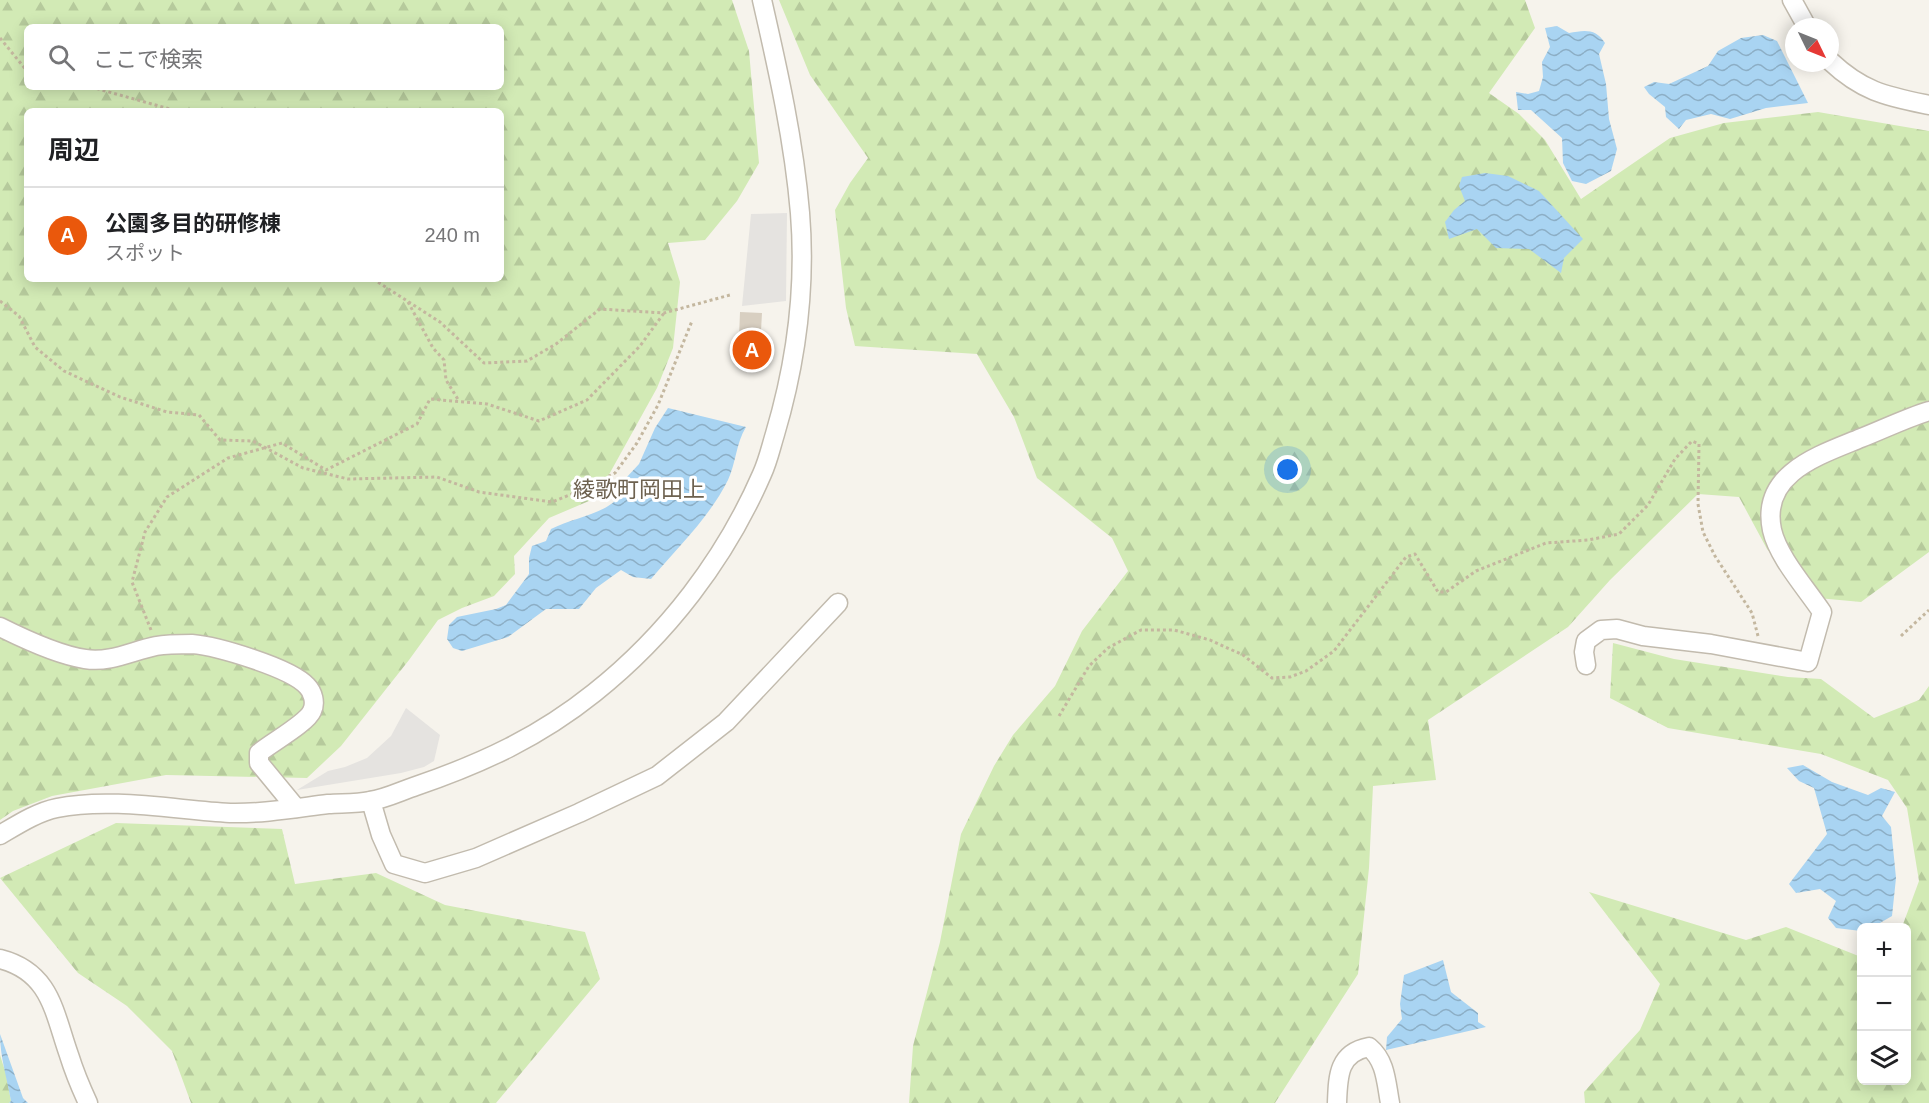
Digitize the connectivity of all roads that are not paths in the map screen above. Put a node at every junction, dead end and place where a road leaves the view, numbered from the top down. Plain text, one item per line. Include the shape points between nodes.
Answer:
1 (762, 0) edge
2 (1792, 0) edge
3 (1802, 18) edge
4 (1839, 68) edge
5 (1929, 105) edge
6 (1929, 411) edge
7 (838, 603) dead end
8 (0, 627) edge
9 (1586, 665) dead end
10 (371, 801) junction
11 (296, 808) junction
12 (0, 835) edge
13 (0, 959) edge
14 (88, 1103) edge
15 (1337, 1103) edge
16 (1390, 1103) edge

1 - 10 street via 795,162 801,268 787,394 764,472 732,534 699,584 664,630 612,679 563,718 512,747
2 - 3 street
4 - 5 street via 1862,87
6 - 9 street via 1798,466 1775,495 1771,516 1781,552 1822,612 1808,662 1609,628 1586,641
7 - 10 street via 726,722 657,776 476,858 425,873 394,864
8 - 11 street via 31,643 86,659 122,657 157,646 193,644 283,671 307,686 314,699 312,711 259,753 259,763
10 - 11 street
11 - 12 street via 235,813 96,803 54,808
13 - 14 street via 30,972 52,1002
15 - 16 street via 1338,1079 1346,1058 1357,1049 1369,1047 1383,1064

